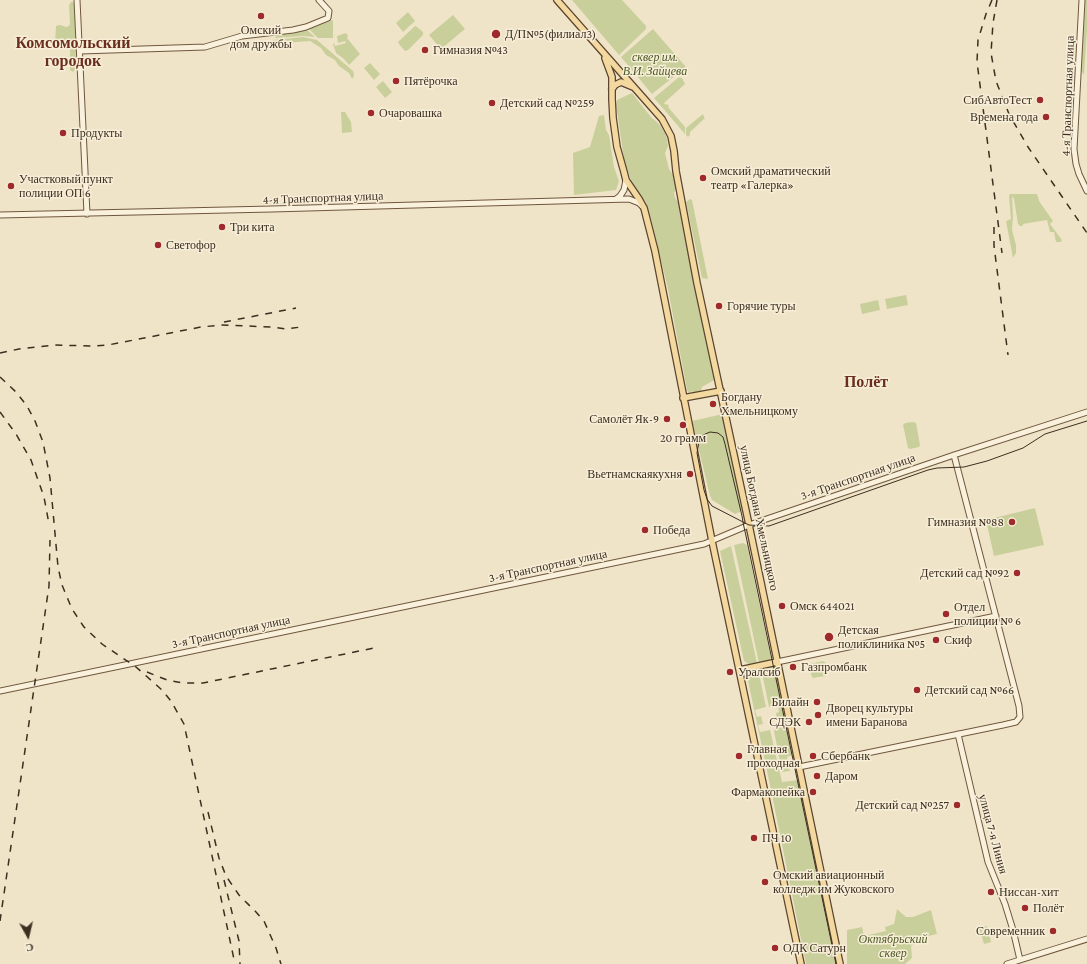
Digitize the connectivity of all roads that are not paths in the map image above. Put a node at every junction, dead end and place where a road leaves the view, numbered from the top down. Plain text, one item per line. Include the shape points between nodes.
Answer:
1 (77, 0) edge
2 (319, 0) edge
3 (557, 0) edge
4 (1082, 0) edge
5 (80, 50) junction
6 (604, 54) junction
7 (634, 87) junction
8 (612, 89) junction
9 (626, 180) junction
10 (1087, 191) edge
11 (615, 200) junction
12 (644, 208) junction
13 (87, 214) junction
14 (0, 215) edge
15 (721, 391) junction
16 (683, 398) junction
17 (1087, 412) edge
18 (954, 455) junction
19 (749, 525) junction
20 (712, 541) junction
21 (996, 616) junction
22 (777, 662) junction
23 (740, 670) junction
24 (0, 691) edge
25 (958, 734) junction
26 (799, 767) junction
27 (1087, 939) edge
28 (1020, 960) junction
29 (801, 964) edge
30 (840, 964) edge
31 (1007, 964) edge

1 - 5 main road
2 - 5 main road via 329,16 325,20 293,30 242,36 205,48
3 - 6 main road, улица Богдана Хмельницкого
4 - 10 main road, 4-я Транспортная улица via 1074,149 1079,174
5 - 13 main road
6 - 7 main road, улица Богдана Хмельницкого
6 - 8 main road via 611,71
7 - 8 main road via 621,82
7 - 15 main road, улица Богдана Хмельницкого via 662,119 672,136 697,283
8 - 9 main road via 616,140
9 - 11 main road via 624,190
9 - 12 main road
11 - 12 main road, 4-я Транспортная улица via 634,200
11 - 13 main road, 4-я Транспортная улица
12 - 16 main road via 665,299
13 - 14 main road, 4-я Транспортная улица
15 - 16 main road
15 - 19 main road, улица Богдана Хмельницкого
16 - 20 main road
17 - 18 main road, 3-я Транспортная улица
18 - 19 main road, 3-я Транспортная улица
18 - 21 main road
19 - 20 main road, 3-я Транспортная улица
19 - 22 main road, улица Богдана Хмельницкого
20 - 23 main road
20 - 24 main road, 3-я Транспортная улица
21 - 22 main road
21 - 25 main road via 1020,717 1016,722
22 - 23 main road
22 - 26 main road, улица Богдана Хмельницкого
23 - 29 main road
25 - 26 main road
25 - 28 main road, улица 7-я Линия via 988,862 1005,904
26 - 30 main road, улица Богдана Хмельницкого
27 - 28 main road
28 - 31 main road

